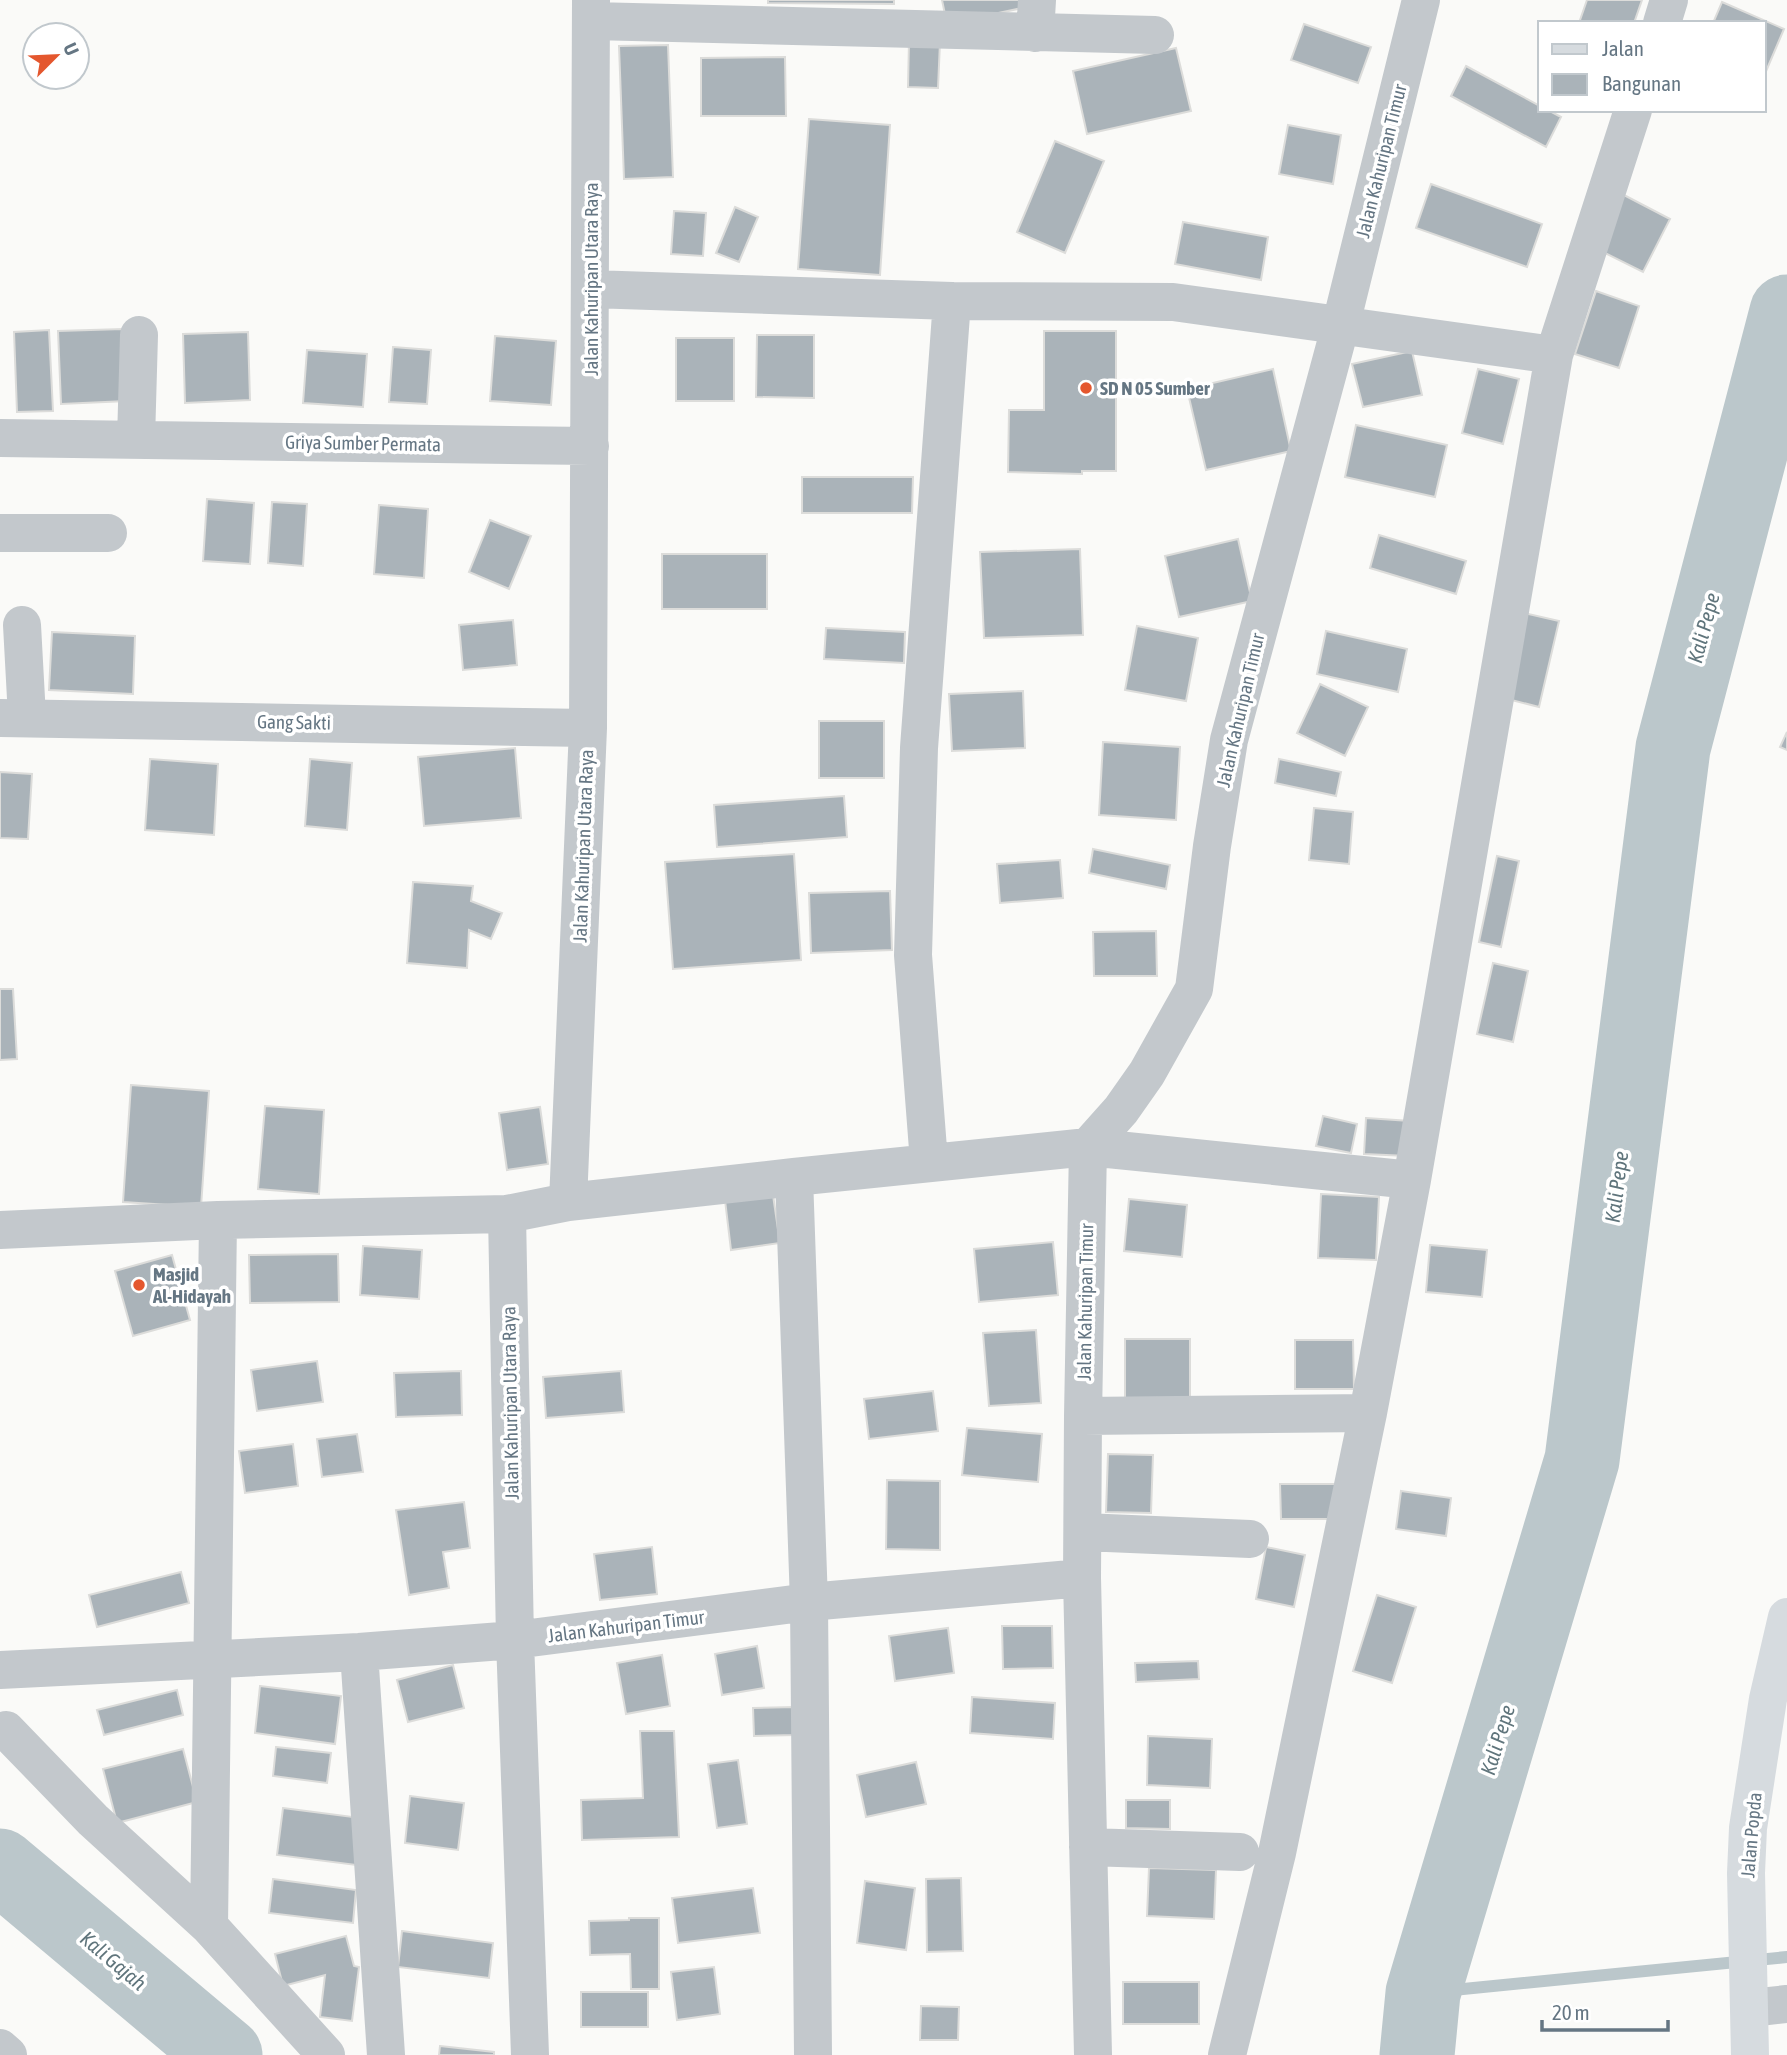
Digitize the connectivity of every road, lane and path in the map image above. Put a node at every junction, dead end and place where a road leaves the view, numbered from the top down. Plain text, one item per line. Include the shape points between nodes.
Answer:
1 (1421, 0) edge
2 (1669, 0) edge
3 (592, 10) edge
4 (1036, 16) edge
5 (1663, 21) edge
6 (1155, 35) dead end
7 (1632, 112) edge
8 (591, 289) junction
9 (951, 302) junction
10 (1341, 324) junction
11 (139, 335) dead end
12 (1554, 355) junction
13 (0, 438) edge
14 (136, 440) junction
15 (590, 446) junction
16 (0, 533) edge
17 (108, 533) dead end
18 (22, 625) dead end
19 (13, 718) edge
20 (588, 728) junction
21 (1088, 1147) junction
22 (929, 1162) junction
23 (794, 1177) junction
24 (1412, 1180) junction
25 (568, 1202) junction
26 (507, 1213) junction
27 (218, 1220) junction
28 (0, 1230) edge
29 (1368, 1413) junction
30 (1083, 1416) junction
31 (1083, 1532) junction
32 (1251, 1539) dead end
33 (1082, 1578) junction
34 (809, 1602) junction
35 (1787, 1617) edge
36 (515, 1640) junction
37 (359, 1652) junction
38 (212, 1660) junction
39 (0, 1670) edge
40 (6, 1730) dead end
41 (1088, 1847) junction
42 (1240, 1852) dead end
43 (209, 1926) junction
44 (1750, 1997) junction
45 (1787, 2004) edge
46 (0, 2048) edge
47 (8, 2055) edge
48 (326, 2055) edge
49 (386, 2055) edge
50 (530, 2055) edge
51 (813, 2055) edge
52 (1093, 2055) edge
53 (1227, 2055) edge
54 (1750, 2055) edge

1 - 10 street, Jalan Kahuripan Timur
2 - 5 street
3 - 4 street
3 - 8 street, Jalan Kahuripan Utara Raya
4 - 6 street
7 - 12 street
8 - 9 street
8 - 15 street, Jalan Kahuripan Utara Raya
9 - 10 street via 1173,302
9 - 22 street via 919,748 913,941
10 - 12 street
10 - 21 street, Jalan Kahuripan Timur via 1229,740 1194,989 1147,1073
11 - 14 street
12 - 24 street
13 - 14 street, Griya Sumber Permata
14 - 15 street, Griya Sumber Permata
15 - 20 street, Jalan Kahuripan Utara Raya
16 - 17 street
18 - 19 street
19 - 20 street, Gang Sakti
20 - 25 street, Jalan Kahuripan Utara Raya
21 - 22 street
21 - 24 street
21 - 30 street, Jalan Kahuripan Timur
22 - 23 street
23 - 25 street
23 - 34 street
24 - 29 street
25 - 26 street
26 - 27 street
26 - 36 street, Jalan Kahuripan Utara Raya
27 - 28 street
27 - 38 street
29 - 30 street
29 - 53 street via 1278,1853
30 - 31 street, Jalan Kahuripan Timur
31 - 32 street
31 - 33 street, Jalan Kahuripan Timur
33 - 34 street, Jalan Kahuripan Timur
33 - 41 street
34 - 36 street, Jalan Kahuripan Timur
34 - 51 street
35 - 44 main road, Jalan Popda via 1768,1699 1748,1828
36 - 37 street, Jalan Kahuripan Timur
36 - 50 street, Jalan Kahuripan Utara Raya
37 - 38 street, Jalan Kahuripan Timur
37 - 49 street
38 - 39 street, Jalan Kahuripan Timur
38 - 43 street
40 - 43 street via 93,1820
41 - 42 street
41 - 52 street
43 - 48 street
44 - 45 street
44 - 54 main road, Jalan Popda
46 - 47 street

